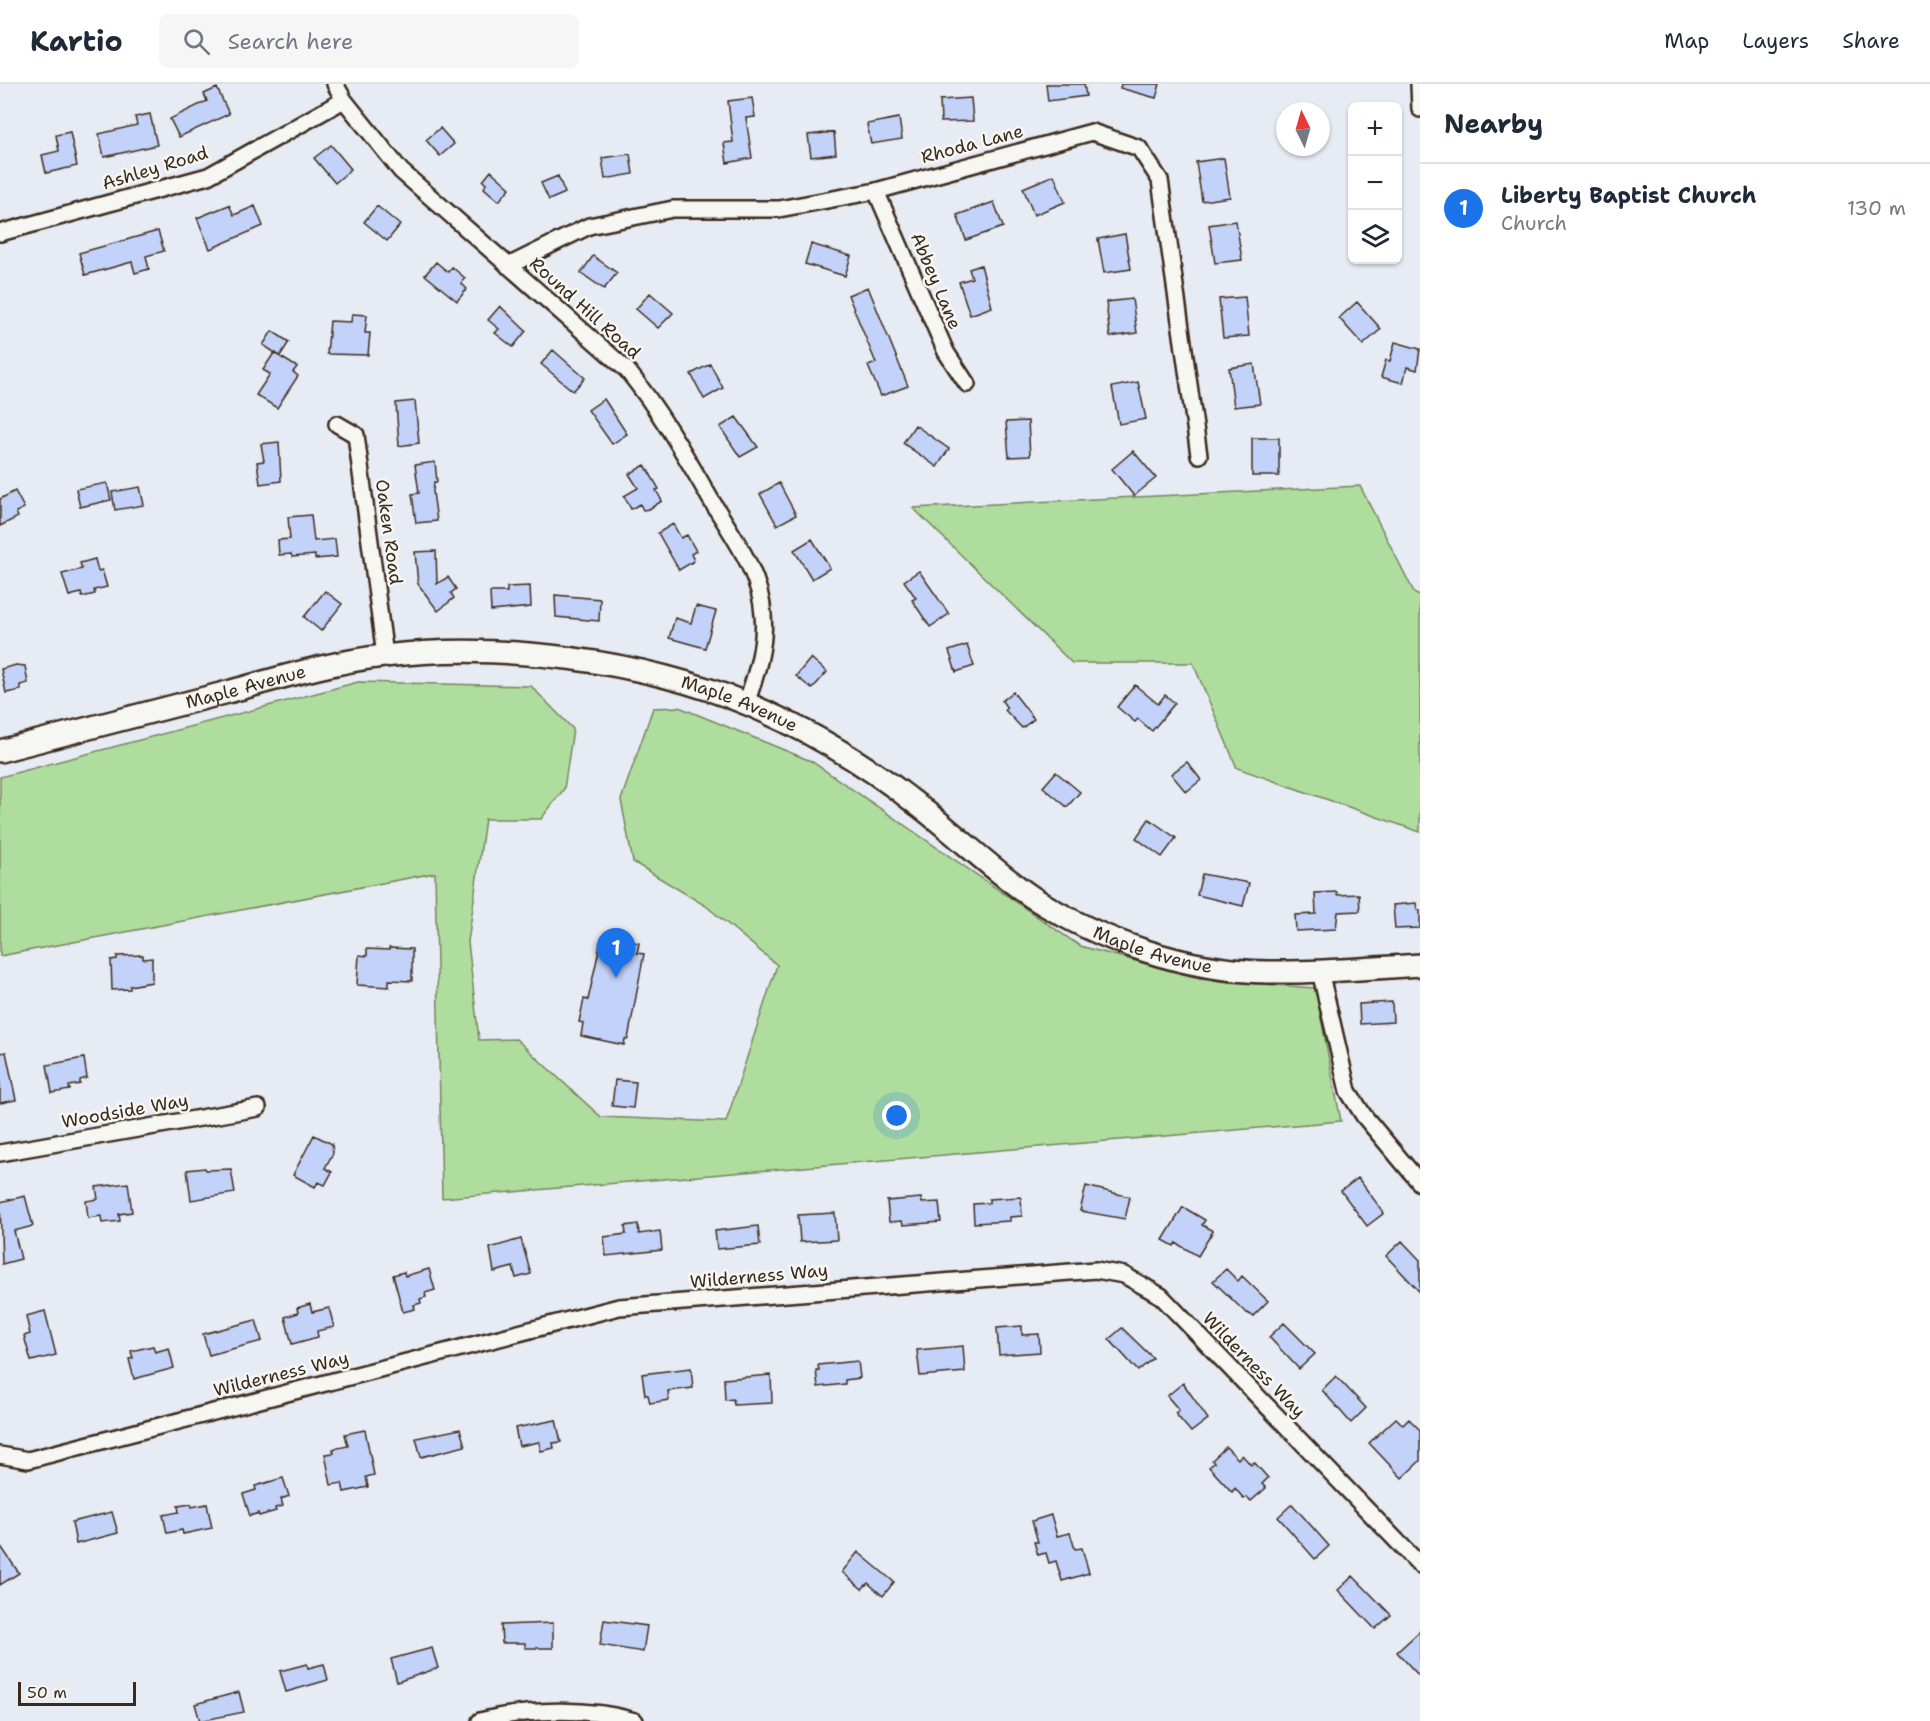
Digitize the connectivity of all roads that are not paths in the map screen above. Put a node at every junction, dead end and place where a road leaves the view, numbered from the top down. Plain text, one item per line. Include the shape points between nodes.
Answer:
1 (336, 84) edge
2 (1419, 84) edge
3 (344, 100) junction
4 (1420, 109) edge
5 (876, 191) junction
6 (0, 233) edge
7 (508, 266) junction
8 (967, 384) dead end
9 (338, 424) dead end
10 (1199, 455) dead end
11 (385, 656) junction
12 (747, 704) junction
13 (0, 751) edge
14 (1420, 965) edge
15 (1320, 971) junction
16 (258, 1108) dead end
17 (0, 1153) edge
18 (1420, 1184) edge
19 (0, 1455) edge
20 (1420, 1565) edge
21 (480, 1721) edge
22 (635, 1721) edge

1 - 3 street, Round Hill Road
2 - 4 street
3 - 6 street, Ashley Road via 208,176
3 - 7 street, Round Hill Road via 401,171
5 - 7 street, Rhoda Lane via 779,209 673,209 589,226
5 - 8 street, Abbey Lane via 946,352
5 - 10 street, Rhoda Lane via 1092,132 1139,148 1160,180
7 - 12 street, Round Hill Road via 627,370 657,407 742,553 757,582 764,614 763,643
9 - 11 street, Oaken Road via 356,435
11 - 12 main road, Maple Avenue via 481,652 592,661
11 - 13 main road, Maple Avenue via 321,667
12 - 15 main road, Maple Avenue via 811,735 878,775 1030,896 1094,931 1202,965 1267,972
14 - 15 main road, Maple Avenue
15 - 18 street via 1348,1091
16 - 17 street, Woodside Way
19 - 20 street, Wilderness Way via 28,1460 619,1307 1096,1270 1124,1275 1161,1296
21 - 22 street via 510,1713 609,1713

